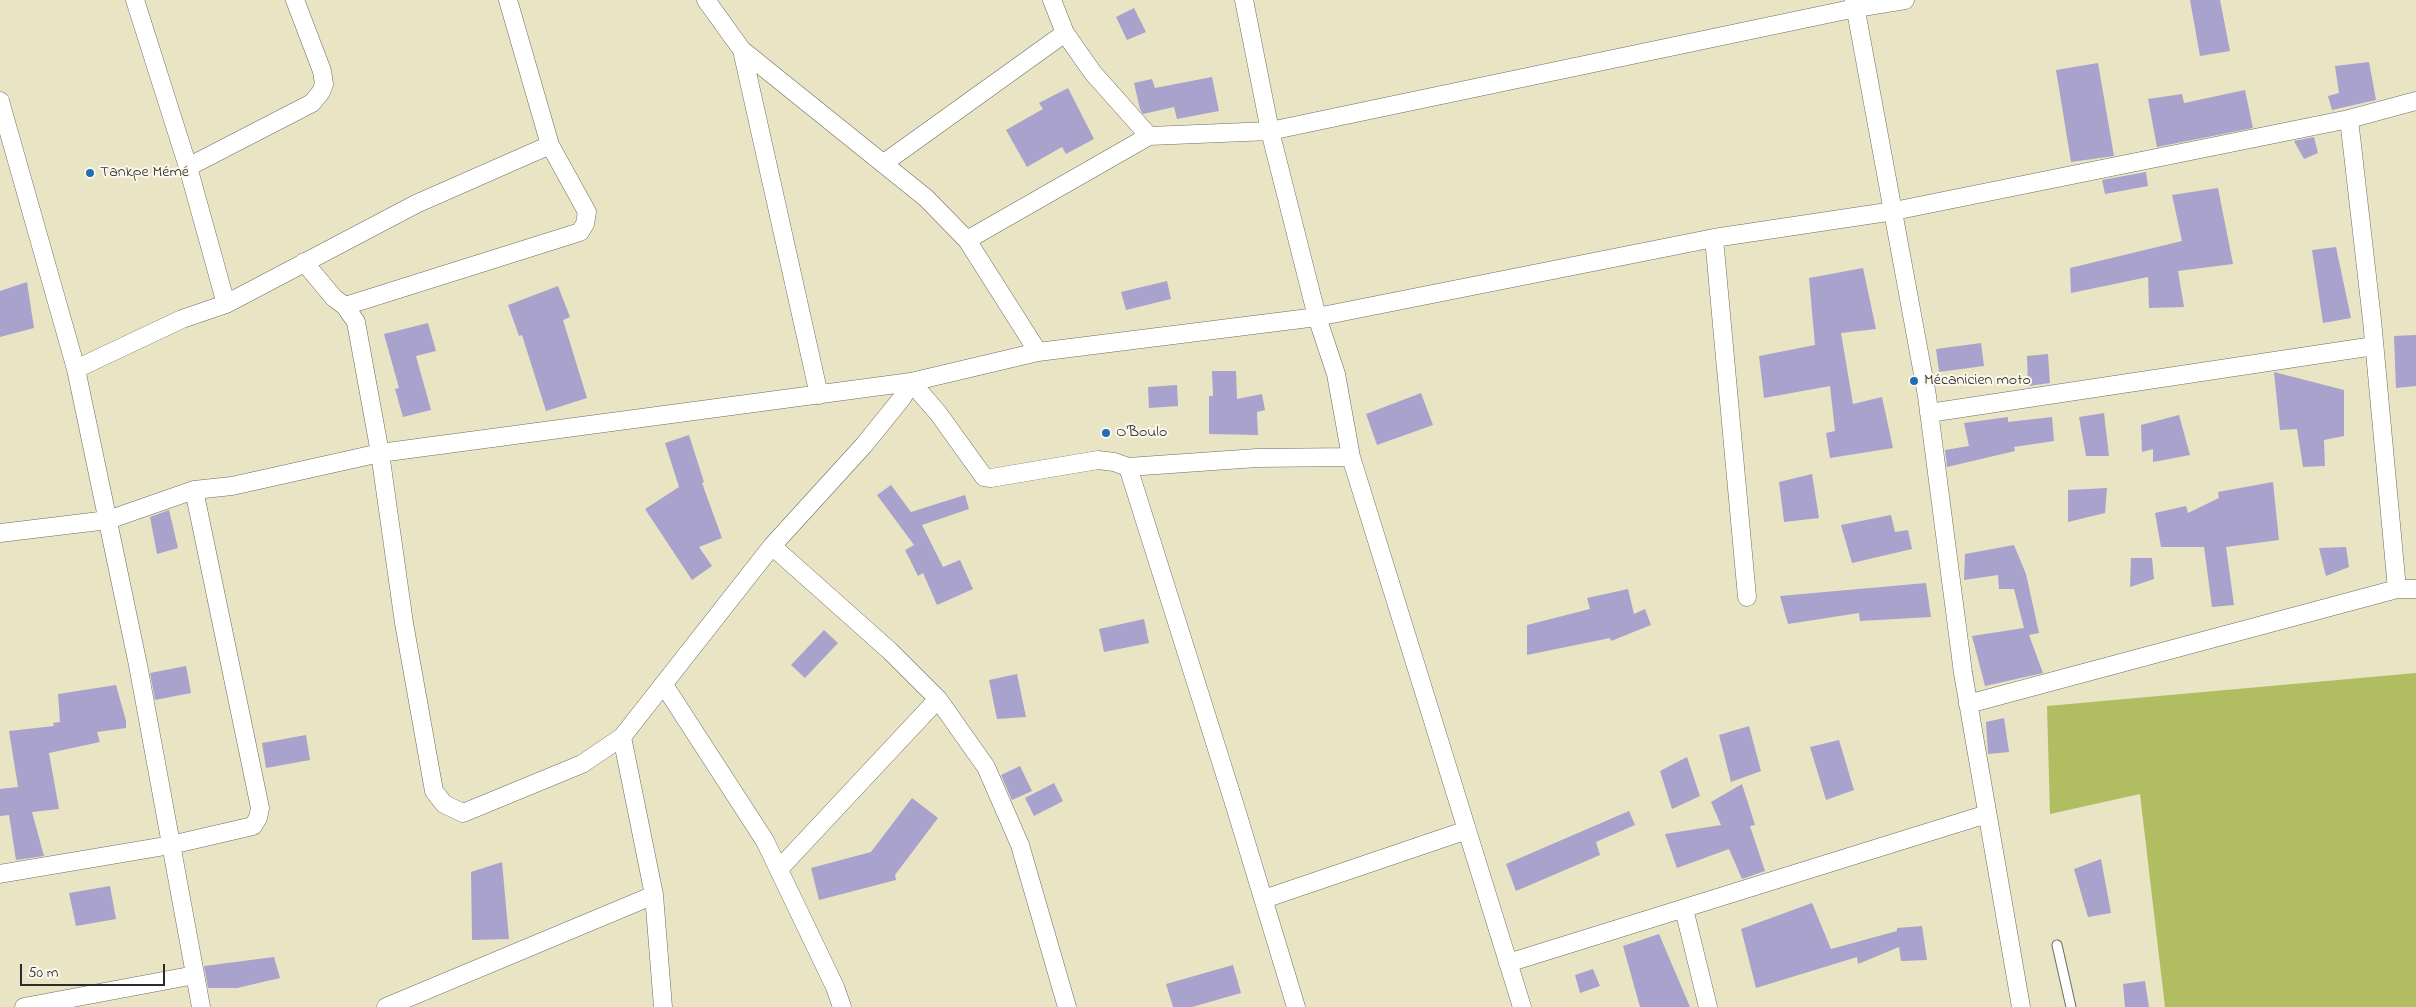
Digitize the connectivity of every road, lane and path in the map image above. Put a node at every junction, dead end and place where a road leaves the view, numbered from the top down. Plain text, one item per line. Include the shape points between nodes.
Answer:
1 (135, 0) edge
2 (294, 0) edge
3 (508, 0) edge
4 (706, 0) edge
5 (1052, 0) edge
6 (1244, 0) edge
7 (1905, 0) edge
8 (1855, 4) edge
9 (1065, 33) junction
10 (742, 50) junction
11 (0, 101) edge
12 (2416, 101) edge
13 (2348, 119) junction
14 (1270, 131) junction
15 (1149, 136) junction
16 (550, 145) junction
17 (884, 163) junction
18 (188, 167) junction
19 (1894, 211) junction
20 (1714, 238) junction
21 (967, 240) junction
22 (304, 262) junction
23 (226, 304) junction
24 (345, 306) junction
25 (1317, 317) junction
26 (2374, 346) junction
27 (1038, 352) junction
28 (76, 369) junction
29 (911, 382) junction
30 (819, 395) junction
31 (1929, 414) junction
32 (380, 453) junction
33 (1351, 457) junction
34 (1128, 467) junction
35 (194, 490) junction
36 (108, 520) junction
37 (0, 533) edge
38 (772, 546) junction
39 (2397, 589) junction
40 (2416, 589) edge
41 (1747, 597) dead end
42 (664, 685) junction
43 (938, 699) junction
44 (1968, 704) junction
45 (622, 737) junction
46 (1987, 814) junction
47 (1468, 830) junction
48 (171, 845) junction
49 (779, 869) junction
50 (0, 874) edge
51 (654, 895) junction
52 (1264, 899) junction
53 (1684, 908) junction
54 (2057, 945) dead end
55 (1508, 964) junction
56 (195, 975) junction
57 (24, 1007) edge
58 (201, 1007) edge
59 (386, 1007) edge
60 (663, 1007) edge
61 (842, 1007) edge
62 (1067, 1007) edge
63 (1296, 1007) edge
64 (1522, 1007) edge
65 (1708, 1007) edge
66 (2021, 1007) edge
67 (2071, 1007) edge

1 - 18 street
2 - 18 street via 322,71 324,84 321,92 312,103
3 - 16 street
4 - 10 street
5 - 9 street
6 - 14 street
7 - 8 street
8 - 14 street
8 - 19 street
9 - 15 street via 1093,73
9 - 17 street
10 - 17 street
10 - 30 street
11 - 28 street
12 - 13 street
13 - 19 street
13 - 26 street
14 - 15 street
14 - 25 street
15 - 21 street
16 - 22 street via 416,204
16 - 24 street via 588,212 580,232
17 - 21 street via 926,198
18 - 23 street
19 - 20 street
19 - 31 street
20 - 25 street
20 - 41 street
21 - 27 street
22 - 23 street
22 - 24 street via 334,298
23 - 28 street via 182,319
24 - 32 street via 356,322
25 - 27 street
25 - 33 street via 1336,374
26 - 31 street
26 - 39 street
27 - 29 street
28 - 36 street
29 - 30 street
29 - 34 street via 938,413 984,477 1098,460
29 - 38 street via 864,445
30 - 32 street
31 - 44 street
32 - 35 street via 232,486
32 - 45 street via 404,623 434,791 444,804 463,813 582,764
33 - 34 street via 1257,458
33 - 47 street
34 - 52 street
35 - 36 street
35 - 48 street via 260,808 253,826
36 - 37 street
36 - 48 street
38 - 42 street
38 - 43 street via 890,651
39 - 40 street
39 - 44 street
42 - 45 street
42 - 49 street
43 - 49 street
43 - 62 street via 986,767 1020,845
44 - 46 street
45 - 51 street
46 - 53 street
46 - 66 street
47 - 52 street
47 - 55 street
48 - 50 street
48 - 56 street
49 - 61 street
51 - 59 street
51 - 60 street
52 - 63 street
53 - 55 street
53 - 65 street
54 - 67 lane
55 - 64 street
56 - 57 street
56 - 58 street

